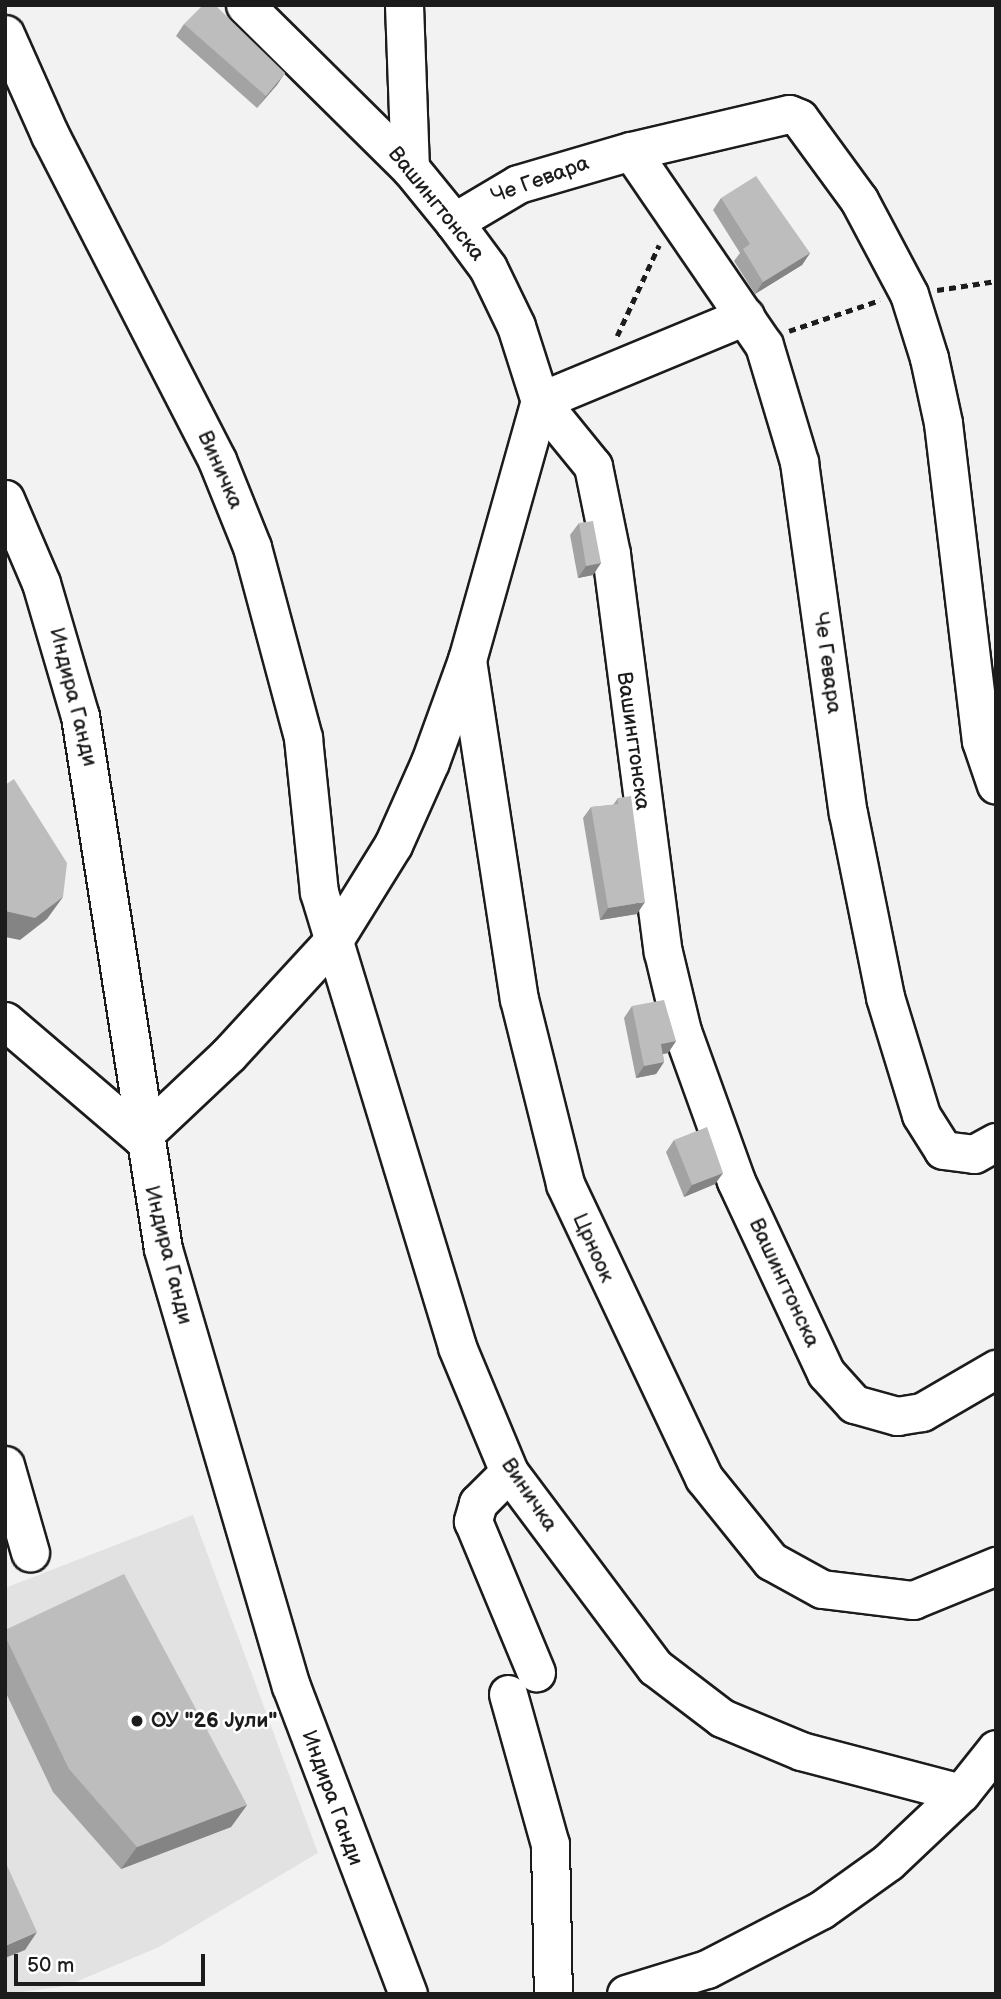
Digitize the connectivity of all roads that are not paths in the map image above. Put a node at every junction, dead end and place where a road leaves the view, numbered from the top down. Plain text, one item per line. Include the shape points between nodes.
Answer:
1 (245, 5) edge
2 (404, 5) edge
3 (5, 34) edge
4 (632, 150) junction
5 (410, 167) junction
6 (454, 222) junction
7 (745, 316) junction
8 (540, 401) junction
9 (526, 440) junction
10 (580, 444) junction
11 (5, 499) edge
12 (467, 660) junction
13 (996, 785) edge
14 (334, 940) junction
15 (5, 1021) edge
16 (141, 1137) junction
17 (996, 1142) edge
18 (996, 1369) edge
19 (5, 1465) edge
20 (509, 1472) junction
21 (30, 1552) dead end
22 (996, 1566) edge
23 (996, 1749) edge
24 (961, 1793) junction
25 (408, 1994) edge
26 (553, 1994) edge
27 (626, 1994) edge

1 - 5 street, Вашингтонска
2 - 5 street
3 - 14 street, Виничка via 50,135 218,460 252,547 303,738 319,892
4 - 6 street, Че Гевара via 518,184
4 - 7 street, Че Гевара via 672,215
4 - 13 street, Че Гевара via 789,114 799,118 859,200 909,294 929,358 943,423 981,741
5 - 6 street, Вашингтонска
6 - 8 street, Вашингтонска via 488,268 516,326
7 - 8 street
7 - 17 street, Че Гевара via 774,365 799,462 848,813 885,997 922,1115 943,1150 974,1154
8 - 9 street
8 - 10 street, Вашингтонска
9 - 10 street
9 - 12 street
10 - 18 street, Вашингтонска via 593,466 609,542 663,951 686,1042 736,1181 826,1373 854,1404 874,1413 922,1412
11 - 16 street, Индира Ганди via 41,583 80,716 122,965
12 - 14 street via 393,845
12 - 22 street, Црноок via 520,999 565,1184 704,1478 763,1553 821,1589 913,1600
14 - 16 street via 220,1063
14 - 20 street, Виничка via 457,1347
15 - 16 street
16 - 25 street, Индира Ганди via 163,1249 291,1686
19 - 21 street
20 - 24 street, Виничка via 655,1667 722,1718 801,1751
20 - 26 street via 478,1503 473,1521 522,1683 550,1844
23 - 24 street
24 - 27 street via 888,1862 821,1910 707,1969

